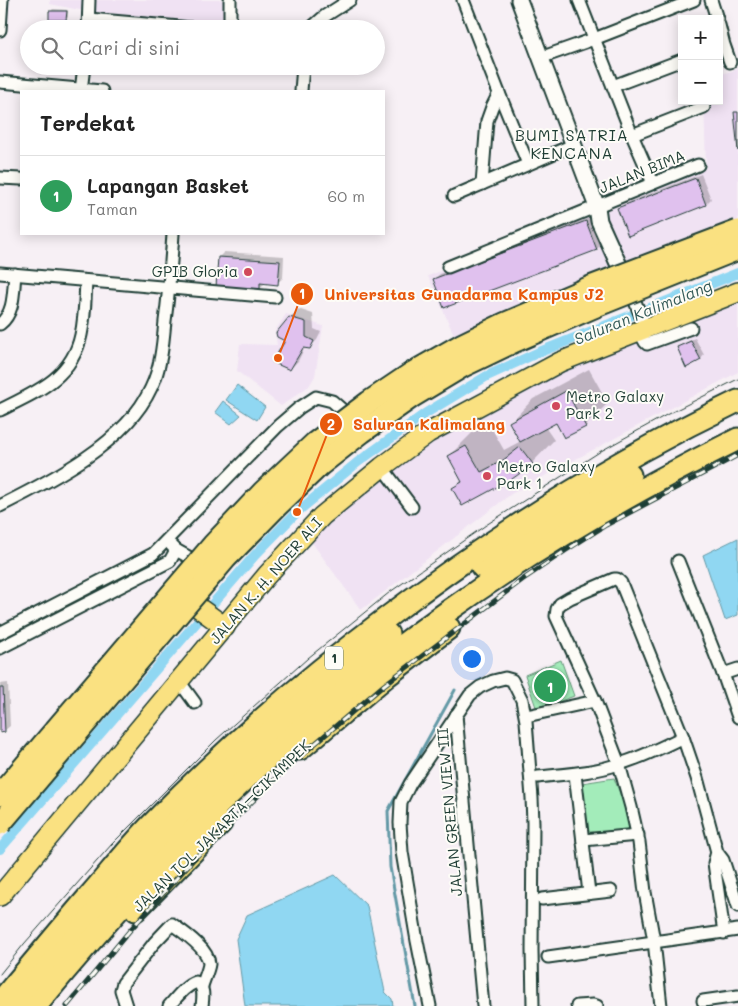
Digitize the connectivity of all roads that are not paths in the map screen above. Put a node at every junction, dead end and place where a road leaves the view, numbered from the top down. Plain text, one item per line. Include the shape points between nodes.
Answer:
1 (2, 0) edge
2 (89, 0) edge
3 (230, 0) edge
4 (350, 0) edge
5 (463, 0) edge
6 (518, 0) edge
7 (579, 0) edge
8 (694, 0) edge
9 (711, 0) edge
10 (717, 15) edge
11 (88, 20) edge
12 (230, 20) edge
13 (320, 20) edge
14 (0, 30) edge
15 (594, 39) junction
16 (723, 48) edge
17 (540, 58) junction
18 (678, 62) edge
19 (730, 62) dead end
20 (83, 75) edge
21 (302, 75) edge
22 (0, 82) edge
23 (613, 86) junction
24 (81, 90) edge
25 (301, 90) edge
26 (499, 93) junction
27 (704, 107) dead end
28 (632, 135) junction
29 (573, 144) junction
30 (528, 164) junction
31 (698, 165) dead end
32 (0, 178) edge
33 (20, 179) edge
34 (653, 183) junction
35 (482, 184) junction
36 (454, 196) dead end
37 (597, 207) junction
38 (738, 226) edge
39 (738, 231) edge
40 (173, 235) edge
41 (738, 239) edge
42 (678, 249) junction
43 (738, 249) edge
44 (448, 267) dead end
45 (0, 273) edge
46 (15, 274) junction
47 (627, 276) junction
48 (86, 281) junction
49 (169, 287) junction
50 (736, 294) edge
51 (276, 297) dead end
52 (0, 324) edge
53 (643, 327) junction
54 (691, 328) dead end
55 (738, 401) edge
56 (0, 410) edge
57 (348, 414) junction
58 (738, 418) edge
59 (738, 439) edge
60 (738, 454) edge
61 (382, 467) junction
62 (0, 506) edge
63 (412, 507) dead end
64 (166, 540) junction
65 (176, 550) junction
66 (194, 560) junction
67 (678, 561) dead end
68 (172, 586) junction
69 (222, 624) junction
70 (0, 632) edge
71 (0, 648) edge
72 (738, 669) edge
73 (723, 674) junction
74 (179, 681) junction
75 (595, 701) junction
76 (195, 703) dead end
77 (456, 715) junction
78 (531, 715) dead end
79 (738, 717) edge
80 (683, 737) junction
81 (619, 764) junction
82 (575, 774) junction
83 (538, 777) dead end
84 (0, 786) edge
85 (0, 795) edge
86 (0, 824) edge
87 (638, 836) junction
88 (583, 840) junction
89 (716, 852) junction
90 (611, 892) dead end
91 (589, 893) junction
92 (0, 896) edge
93 (542, 899) dead end
94 (738, 906) edge
95 (738, 930) edge
96 (724, 933) junction
97 (654, 942) junction
98 (548, 957) dead end
99 (202, 986) junction
100 (738, 996) edge
101 (703, 1001) dead end
102 (0, 1002) edge
103 (721, 1003) edge
104 (16, 1006) edge
105 (36, 1006) edge
106 (51, 1006) edge
107 (126, 1006) edge
108 (169, 1006) edge
109 (202, 1006) edge
110 (430, 1006) edge
111 (483, 1006) edge
112 (533, 1006) edge
113 (576, 1006) edge
114 (597, 1006) edge
115 (661, 1006) edge

1 - 14 street
2 - 11 street
3 - 12 street
4 - 13 street
5 - 26 street
6 - 17 street
7 - 15 street
8 - 15 street
9 - 10 street
15 - 17 street
15 - 23 street
16 - 19 street
17 - 29 street
18 - 23 street
20 - 24 street
21 - 25 street
22 - 24 street
23 - 28 street
26 - 30 street
26 - 35 street via 488,121
27 - 28 street
28 - 34 street
29 - 30 street
29 - 37 street
30 - 35 street
31 - 34 street, JALAN BIMA
32 - 33 street
34 - 37 street, JALAN BIMA
35 - 36 street
37 - 44 street, JALAN BIMA
37 - 47 street via 598,221
38 - 42 main road
39 - 85 highway, bridge via 504,324 412,373 369,402 315,444 213,545
40 - 49 street
41 - 42 main road via 696,254
42 - 47 main road
43 - 86 highway, bridge via 605,302 463,366 362,432 320,465 226,558
45 - 46 street
46 - 48 street
46 - 52 street via 12,307
47 - 53 street
47 - 57 main road via 503,321 412,371
48 - 49 street
48 - 56 street via 78,347 66,369 43,387
49 - 51 street
49 - 62 street via 156,377 136,412 89,456
50 - 53 main road, JALAN K. H. NOER ALI
53 - 54 street via 647,344
53 - 61 main road, JALAN K. H. NOER ALI via 560,362 428,434
55 - 102 highway, 1 via 586,483 432,583 352,643 232,746 149,827
57 - 64 street via 332,401 316,397 299,408
57 - 66 main road via 281,469 238,510
58 - 104 highway, 1 via 638,470 499,555 423,608 336,676 256,744 149,848
59 - 105 highway, 1 via 544,547 389,655 286,742 186,838 126,900
60 - 106 highway, JALAN TOL JAKARTA–CIKAMPEK via 606,526 536,569 449,628 388,675 303,746 213,831 112,935
61 - 63 street
61 - 69 main road, JALAN K. H. NOER ALI via 322,516
64 - 65 street
64 - 70 street via 153,554
65 - 66 street
65 - 71 street via 170,561
66 - 68 main road
67 - 73 street
68 - 69 main road
68 - 84 main road
69 - 74 main road, JALAN K. H. NOER ALI
72 - 73 street
73 - 79 street
74 - 76 street
74 - 92 main road, JALAN K. H. NOER ALI
75 - 78 street
75 - 80 street via 556,612 564,602 616,578 621,583
75 - 81 street
77 - 110 street via 401,802 402,852
77 - 111 street, JALAN GREEN VIEW III
77 - 112 street, JALAN GREEN VIEW III via 474,691 505,678 514,683 524,709 533,823
80 - 81 street
80 - 89 street
81 - 82 street
81 - 87 street
82 - 83 street
82 - 88 street
87 - 88 street
87 - 97 street
88 - 91 street
89 - 94 street via 723,860
89 - 96 street via 714,863
90 - 91 street
91 - 93 street
95 - 96 street
96 - 97 street
97 - 98 street
97 - 115 street
99 - 107 street via 208,959 199,946 172,924 123,983 121,990
99 - 108 street via 196,982 190,984
99 - 109 street
100 - 103 street
101 - 103 street
113 - 114 street

